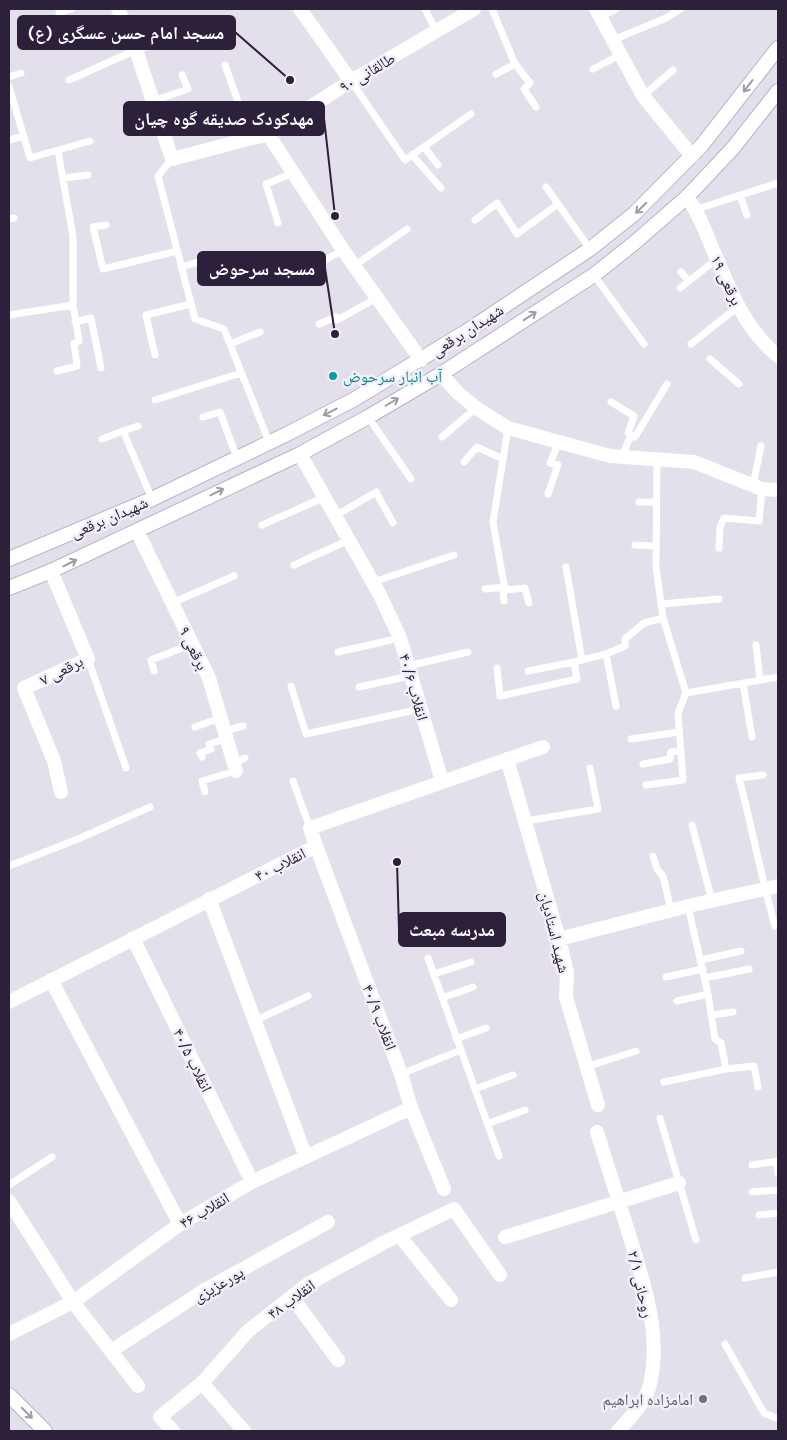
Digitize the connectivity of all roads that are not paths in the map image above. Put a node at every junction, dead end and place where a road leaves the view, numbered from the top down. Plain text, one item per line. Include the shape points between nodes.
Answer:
1 (70, 9) edge
2 (118, 9) edge
3 (300, 9) edge
4 (425, 9) edge
5 (492, 9) edge
6 (616, 9) edge
7 (681, 9) edge
8 (465, 11) edge
9 (59, 13) dead end
10 (598, 13) edge
11 (436, 31) junction
12 (176, 38) dead end
13 (613, 40) junction
14 (778, 48) edge
15 (136, 50) junction
16 (620, 55) junction
17 (515, 64) junction
18 (225, 65) dead end
19 (593, 69) dead end
20 (673, 70) dead end
21 (21, 73) dead end
22 (496, 74) dead end
23 (182, 75) dead end
24 (9, 77) edge
25 (69, 80) dead end
26 (351, 81) junction
27 (9, 87) edge
28 (778, 91) edge
29 (643, 96) junction
30 (153, 101) junction
31 (536, 107) dead end
32 (471, 114) dead end
33 (268, 134) junction
34 (24, 136) junction
35 (251, 138) junction
36 (9, 140) edge
37 (90, 141) dead end
38 (424, 147) junction
39 (58, 151) junction
40 (412, 155) junction
41 (692, 156) junction
42 (172, 159) junction
43 (438, 165) dead end
44 (293, 173) junction
45 (88, 175) dead end
46 (63, 178) junction
47 (778, 183) edge
48 (546, 187) dead end
49 (441, 188) dead end
50 (740, 196) junction
51 (687, 197) junction
52 (558, 204) junction
53 (697, 209) junction
54 (747, 215) dead end
55 (475, 220) dead end
56 (278, 223) dead end
57 (106, 225) dead end
58 (407, 229) dead end
59 (590, 248) junction
60 (343, 250) junction
61 (177, 251) junction
62 (223, 255) dead end
63 (717, 259) junction
64 (354, 266) junction
65 (181, 267) junction
66 (682, 272) dead end
67 (301, 274) dead end
68 (594, 275) junction
69 (689, 281) junction
70 (680, 288) dead end
71 (377, 298) junction
72 (191, 304) junction
73 (73, 305) junction
74 (739, 306) junction
75 (9, 315) edge
76 (75, 322) junction
77 (319, 324) dead end
78 (260, 332) dead end
79 (230, 344) junction
80 (644, 344) dead end
81 (690, 344) dead end
82 (155, 355) dead end
83 (778, 356) edge
84 (710, 359) dead end
85 (421, 360) junction
86 (101, 368) dead end
87 (57, 371) dead end
88 (241, 372) junction
89 (441, 374) junction
90 (667, 384) dead end
91 (739, 384) dead end
92 (155, 400) dead end
93 (611, 402) dead end
94 (476, 408) junction
95 (203, 417) dead end
96 (368, 417) junction
97 (138, 426) dead end
98 (508, 428) junction
99 (123, 431) junction
100 (631, 435) junction
101 (442, 437) dead end
102 (102, 439) dead end
103 (269, 442) junction
104 (559, 442) junction
105 (761, 446) dead end
106 (300, 454) junction
107 (622, 456) junction
108 (236, 458) junction
109 (657, 458) junction
110 (503, 459) junction
111 (464, 462) dead end
112 (411, 479) dead end
113 (758, 487) junction
114 (778, 490) edge
115 (548, 494) dead end
116 (325, 497) junction
117 (152, 500) junction
118 (639, 502) dead end
119 (656, 502) junction
120 (335, 516) junction
121 (393, 523) dead end
122 (262, 525) dead end
123 (137, 530) junction
124 (349, 540) junction
125 (635, 545) dead end
126 (656, 546) junction
127 (719, 548) dead end
128 (454, 554) dead end
129 (9, 560) edge
130 (294, 566) dead end
131 (566, 567) dead end
132 (51, 572) junction
133 (234, 576) dead end
134 (373, 582) junction
135 (9, 588) edge
136 (485, 589) dead end
137 (505, 589) junction
138 (719, 599) dead end
139 (504, 601) dead end
140 (172, 603) junction
141 (529, 603) dead end
142 (661, 604) junction
143 (663, 618) junction
144 (400, 638) junction
145 (192, 644) junction
146 (756, 645) dead end
147 (338, 652) dead end
148 (468, 652) dead end
149 (606, 654) junction
150 (88, 659) junction
151 (582, 660) junction
152 (574, 662) junction
153 (496, 668) dead end
154 (528, 671) dead end
155 (154, 672) dead end
156 (409, 672) junction
157 (778, 677) edge
158 (760, 680) junction
159 (743, 683) junction
160 (291, 686) dead end
161 (359, 687) dead end
162 (686, 693) junction
163 (616, 706) dead end
164 (420, 709) junction
165 (243, 726) dead end
166 (195, 727) dead end
167 (224, 730) junction
168 (679, 732) junction
169 (752, 737) dead end
170 (631, 739) dead end
171 (543, 748) dead end
172 (681, 751) junction
173 (202, 757) dead end
174 (507, 759) junction
175 (238, 764) joint
176 (643, 764) dead end
177 (126, 768) dead end
178 (590, 768) dead end
179 (763, 775) dead end
180 (293, 781) dead end
181 (442, 781) junction
182 (646, 784) dead end
183 (61, 792) dead end
184 (206, 792) dead end
185 (150, 807) dead end
186 (526, 821) junction
187 (692, 825) dead end
188 (310, 828) junction
189 (316, 846) junction
190 (654, 856) dead end
191 (9, 866) edge
192 (778, 886) edge
193 (764, 889) junction
194 (209, 899) junction
195 (712, 901) junction
196 (688, 906) junction
197 (671, 910) junction
198 (775, 926) dead end
199 (133, 938) junction
200 (559, 939) junction
201 (741, 951) dead end
202 (428, 958) dead end
203 (701, 960) junction
204 (471, 962) dead end
205 (703, 969) junction
206 (749, 969) dead end
207 (434, 974) junction
208 (666, 978) dead end
209 (705, 978) junction
210 (50, 980) junction
211 (473, 987) dead end
212 (708, 994) junction
213 (308, 996) dead end
214 (442, 998) junction
215 (676, 1001) dead end
216 (9, 1002) edge
217 (733, 1012) dead end
218 (712, 1015) junction
219 (254, 1021) junction
220 (486, 1028) dead end
221 (456, 1039) junction
222 (460, 1050) junction
223 (636, 1051) dead end
224 (586, 1066) junction
225 (726, 1069) junction
226 (401, 1074) junction
227 (513, 1075) dead end
228 (664, 1082) dead end
229 (758, 1087) dead end
230 (474, 1089) junction
231 (598, 1105) dead end
232 (411, 1108) junction
233 (526, 1110) dead end
234 (660, 1118) dead end
235 (487, 1124) junction
236 (597, 1132) dead end
237 (499, 1156) dead end
238 (52, 1157) dead end
239 (306, 1157) junction
240 (778, 1161) edge
241 (752, 1165) dead end
242 (778, 1173) edge
243 (252, 1182) junction
244 (679, 1183) junction
245 (9, 1185) edge
246 (444, 1189) dead end
247 (778, 1190) edge
248 (752, 1192) dead end
249 (9, 1201) edge
250 (619, 1201) junction
251 (778, 1213) edge
252 (759, 1214) dead end
253 (328, 1222) dead end
254 (180, 1224) junction
255 (399, 1235) junction
256 (505, 1237) dead end
257 (696, 1240) dead end
258 (778, 1272) edge
259 (500, 1275) dead end
260 (744, 1278) dead end
261 (292, 1296) junction
262 (451, 1300) dead end
263 (73, 1302) junction
264 (9, 1334) edge
265 (725, 1344) dead end
266 (111, 1351) junction
267 (338, 1360) dead end
268 (202, 1384) junction
269 (138, 1386) dead end
270 (9, 1395) edge
271 (778, 1419) edge
272 (46, 1431) edge
273 (173, 1431) edge
274 (244, 1431) edge
275 (618, 1431) edge

1 - 9 lane
2 - 15 street
3 - 26 street
4 - 11 lane
5 - 17 lane
6 - 10 lane
7 - 13 lane
8 - 11 street, طالقانی ۹۰
10 - 13 street
11 - 26 street, طالقانی ۹۰
12 - 15 lane
13 - 16 street
14 -> 41 street, شهیدان برقعی
15 - 25 lane
15 - 30 street
16 - 19 lane
16 - 29 street
17 - 22 lane
17 - 31 lane via 530,83 524,89
18 - 35 lane
20 - 29 lane
21 - 24 lane
23 - 30 lane via 188,89
26 - 33 street, طالقانی ۹۰
26 - 40 lane via 405,160
27 - 34 lane
28 - 51 street, شهیدان برقعی via 733,148
29 - 41 street
30 - 42 street
32 - 38 lane
33 - 35 street, طالقانی ۹۰
33 - 44 street
34 - 36 lane
34 - 39 lane via 30,158
35 - 42 street, طالقانی ۹۰
37 - 39 lane
38 - 40 lane
38 - 43 lane
39 - 46 lane
40 - 49 lane
41 -> 59 street, شهیدان برقعی via 634,214
42 - 61 lane via 158,176
44 - 56 lane via 266,184
44 - 60 street
45 - 46 lane
46 - 73 lane via 72,236
47 - 50 lane
48 - 52 lane
50 - 53 lane
50 - 54 lane
51 - 53 street, برقعی ۱۹
51 - 68 street, شهیدان برقعی
52 - 55 lane via 517,234 497,203
52 - 59 lane
53 - 63 street, برقعی ۱۹
57 - 61 lane via 93,227 103,269
58 - 64 lane
59 - 85 street, شهیدان برقعی
60 - 64 street
60 - 67 lane
61 - 65 lane
62 - 65 lane
63 - 69 lane
63 - 74 street, برقعی ۱۹
64 - 71 street
65 - 72 lane
66 - 69 lane
68 - 80 lane
89 -> 68 street, شهیدان برقعی
69 - 70 lane
71 - 77 lane via 337,320 336,317
71 - 85 street
72 - 79 lane via 195,319 224,329
72 - 82 lane via 146,315
73 - 75 lane
73 - 76 lane
74 - 81 lane
74 - 83 street, برقعی ۱۹
76 - 86 lane via 91,318
76 - 87 lane via 79,341 74,343 78,366
78 - 79 lane
79 - 88 lane
84 - 91 lane
85 -> 103 street, شهیدان برقعی via 353,400
88 - 92 lane
88 - 103 lane
89 - 94 street
96 -> 89 street, شهیدان برقعی
90 - 100 lane via 635,437
93 - 100 lane via 634,416 628,433
94 - 98 street
94 - 101 lane
95 - 108 lane via 220,412
96 - 106 street, شهیدان برقعی
96 - 112 lane
97 - 99 lane
98 - 104 street
98 - 110 lane
99 - 102 lane
99 - 117 lane
100 - 107 lane
103 - 108 street, شهیدان برقعی
104 - 107 street via 610,456
104 - 115 lane via 550,463 558,466
105 - 113 lane
106 - 116 street, انقلاب ۴۰/۶
123 -> 106 street, شهیدان برقعی
107 - 109 street
108 - 117 street, شهیدان برقعی
109 - 113 street via 694,462
109 - 119 lane
110 - 111 lane via 477,447
110 - 137 lane via 493,522
113 - 114 street
113 - 127 lane via 759,521 724,518
116 - 120 street, انقلاب ۴۰/۶
116 - 122 lane
117 - 129 street, شهیدان برقعی
118 - 119 lane
119 - 126 lane
120 - 121 lane via 376,492
120 - 124 street, انقلاب ۴۰/۶
132 -> 123 street, شهیدان برقعی
123 - 140 street, برقعی ۹
124 - 130 lane
124 - 134 street, انقلاب ۴۰/۶
125 - 126 lane
126 - 142 lane
128 - 134 lane
131 - 151 lane
132 - 135 street, شهیدان برقعی
132 - 150 street, برقعی ۷
133 - 140 lane
134 - 144 street, انقلاب ۴۰/۶
136 - 137 lane
137 - 139 lane
137 - 141 lane via 526,588
138 - 142 lane
140 - 145 street, برقعی ۹
142 - 143 lane
143 - 149 lane via 644,624 625,639 625,646
143 - 162 lane
144 - 147 lane
144 - 156 street, انقلاب ۴۰/۶
145 - 155 lane via 151,660
145 - 167 street, برقعی ۹ via 209,678
146 - 158 lane
148 - 156 lane
149 - 151 lane
149 - 163 lane
150 - 177 lane
150 - 183 street, برقعی ۷ via 24,688 54,761
151 - 152 lane
152 - 153 lane via 578,679 500,696
152 - 154 lane
156 - 161 lane
156 - 164 street, انقلاب ۴۰/۶
157 - 158 lane
158 - 159 lane
159 - 162 lane
159 - 169 lane
160 - 164 lane via 306,734
162 - 168 lane via 678,713
164 - 181 street, انقلاب ۴۰/۶
165 - 167 lane
166 - 167 lane
167 - 173 lane via 209,744 211,749 200,753
167 - 175 street, برقعی ۹
168 - 170 lane
168 - 172 lane
171 - 174 street, انقلاب ۴۰
172 - 176 lane via 671,752 670,760
172 - 182 lane via 683,780
174 - 181 street, انقلاب ۴۰
174 - 186 street, شهید استادیان
175 - 184 lane via 202,781
178 - 186 lane via 598,808
179 - 193 lane via 739,778
180 - 188 lane
181 - 188 street, انقلاب ۴۰
185 - 191 lane
186 - 200 street, شهید استادیان
187 - 195 lane
188 - 189 street, انقلاب ۴۰
189 - 194 street, انقلاب ۴۰
189 - 226 street, انقلاب ۴۰/۹
190 - 197 lane via 657,869 663,876
192 - 193 street
193 - 195 street
193 - 198 lane
194 - 199 street, انقلاب ۴۰
194 - 219 street
195 - 196 street
196 - 197 street
196 - 203 lane
197 - 200 street
199 - 210 street, انقلاب ۴۰
199 - 243 street, انقلاب ۴۰/۵
200 - 224 street, شهید استادیان via 567,972 566,997
201 - 203 lane
202 - 207 lane
203 - 205 lane
204 - 207 lane
205 - 208 lane
205 - 209 lane
206 - 209 lane
207 - 214 lane
209 - 212 lane
210 - 216 street, انقلاب ۴۰
210 - 254 street
211 - 214 lane
212 - 215 lane
212 - 218 lane
213 - 219 lane
214 - 221 lane
217 - 218 lane
218 - 225 lane via 715,1039 721,1043
219 - 239 street
220 - 221 lane
221 - 222 lane
222 - 226 lane
222 - 230 lane
223 - 224 lane
224 - 231 street, شهید استادیان
225 - 228 lane
225 - 229 lane via 754,1066
226 - 232 street, انقلاب ۴۰/۹
227 - 230 lane
230 - 235 lane
232 - 239 street, انقلاب ۴۶
232 - 246 street, انقلاب ۴۰/۹
233 - 235 lane
234 - 244 lane
235 - 237 lane
236 - 250 street, روحانی ۲/۱
238 - 245 lane
239 - 243 street, انقلاب ۴۶
240 - 241 lane
240 - 242 lane
243 - 254 street, انقلاب ۴۶
244 - 250 street
244 - 257 lane
247 - 248 lane
249 - 263 street
250 - 256 street
250 - 275 street, روحانی ۲/۱ via 649,1301 654,1358 648,1389 638,1408
251 - 252 lane
253 - 266 street, پورعزیزی via 203,1291
254 - 263 street, انقلاب ۴۶
255 - 259 street, انقلاب ۴۸ via 454,1209
255 - 261 street, انقلاب ۴۸ via 308,1284
255 - 262 street
258 - 260 lane
261 - 267 street
261 - 268 street, انقلاب ۴۸ via 248,1331
263 - 264 street, انقلاب ۴۶
263 - 266 street
265 - 271 lane via 764,1413
266 - 269 street
268 - 273 street, انقلاب ۴۸ via 160,1417
268 - 274 street
270 -> 272 street

